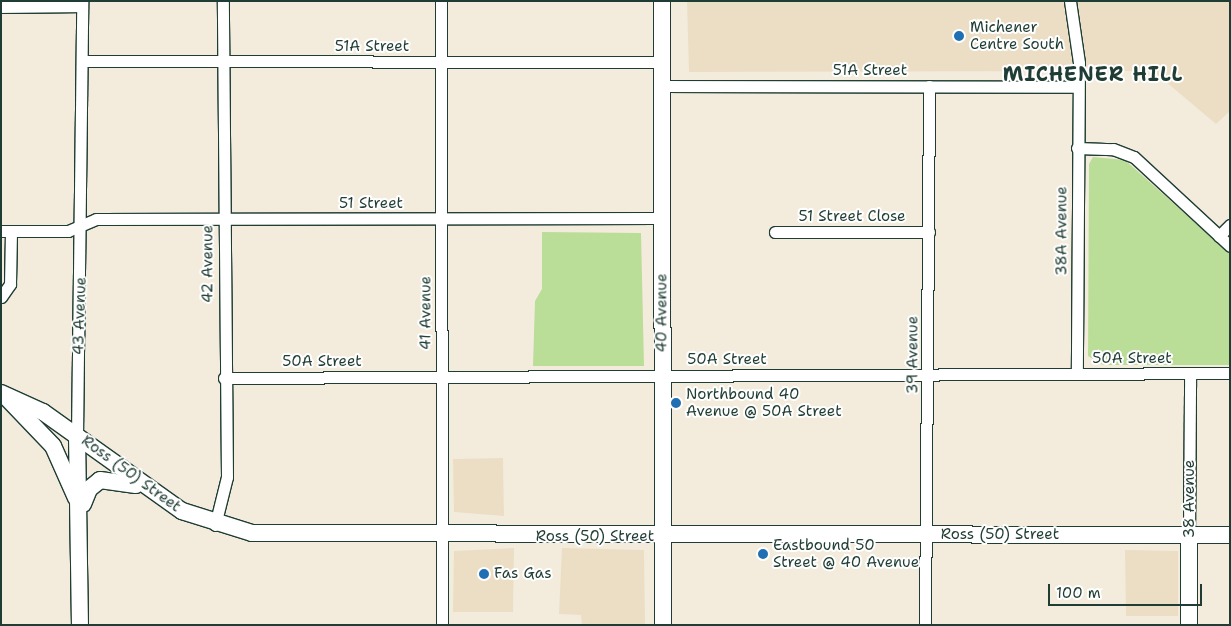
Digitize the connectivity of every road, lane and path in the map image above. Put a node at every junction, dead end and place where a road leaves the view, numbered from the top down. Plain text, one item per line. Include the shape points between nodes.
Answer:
1 (223, 1) edge
2 (442, 1) edge
3 (662, 1) edge
4 (1070, 1) edge
5 (82, 4) edge
6 (2, 6) edge
7 (82, 61) junction
8 (224, 62) junction
9 (442, 62) junction
10 (662, 62) junction
11 (662, 86) junction
12 (929, 86) junction
13 (1078, 87) junction
14 (1077, 148) junction
15 (662, 218) junction
16 (223, 219) junction
17 (441, 219) junction
18 (81, 225) junction
19 (1230, 225) edge
20 (6, 231) edge
21 (775, 232) dead end
22 (929, 232) junction
23 (1219, 236) junction
24 (1230, 246) edge
25 (1, 297) edge
26 (1190, 373) junction
27 (1230, 373) edge
28 (1077, 374) junction
29 (928, 375) junction
30 (662, 376) junction
31 (441, 377) junction
32 (224, 378) junction
33 (2, 393) edge
34 (77, 436) junction
35 (145, 488) junction
36 (80, 511) junction
37 (215, 525) junction
38 (925, 535) junction
39 (1190, 535) junction
40 (1230, 535) edge
41 (441, 536) junction
42 (662, 537) junction
43 (80, 625) edge
44 (442, 625) edge
45 (663, 625) edge
46 (925, 625) edge
47 (1189, 625) edge

1 - 8 street, 42 Avenue
2 - 9 street, 41 Avenue
3 - 10 main road, 40 Avenue
4 - 13 street, 38A Avenue via 1080,63
5 - 6 street, 43 Avenue
5 - 7 street, 43 Avenue
7 - 8 street, 51A Street
7 - 18 street, 43 Avenue
8 - 9 street, 51A Street
8 - 16 street, 42 Avenue
9 - 10 street, 51A Street
9 - 17 street, 41 Avenue
10 - 11 main road, 40 Avenue
11 - 12 street, 51A Street
11 - 15 main road, 40 Avenue
12 - 13 street, 51A Street
12 - 22 street, 39 Avenue
13 - 14 street, 38A Avenue
14 - 23 street via 1113,149 1134,157
14 - 28 street, 38A Avenue
15 - 17 street, 51 Street
15 - 30 main road, 40 Avenue
16 - 17 street, 51 Street
16 - 18 street, 51 Street via 96,219
16 - 32 street, 42 Avenue
17 - 31 street, 41 Avenue
18 - 20 street, 51 Street via 68,231
18 - 34 street, 43 Avenue
19 - 23 street
20 - 25 street via 10,284
21 - 22 street, 51 Street Close
22 - 29 street, 39 Avenue
23 - 24 street
26 - 27 street, 50A Street
26 - 28 street, 50A Street
26 - 39 street, 38 Avenue
28 - 29 street, 50A Street
29 - 30 street, 50A Street
29 - 38 street, 39 Avenue
30 - 31 street, 50A Street
30 - 42 main road, 40 Avenue
31 - 32 street, 50A Street
31 - 41 street, 41 Avenue
32 - 37 street, 42 Avenue via 228,477
33 - 34 main road, Ross (50) Street via 36,408
33 - 36 main road via 53,446
34 - 35 main road, Ross (50) Street
34 - 36 main road, 43 Avenue
35 - 36 main road via 100,480 89,488
35 - 37 main road, Ross (50) Street
36 - 43 main road, 43 Avenue
37 - 41 main road, Ross (50) Street via 262,534
38 - 39 main road, Ross (50) Street
38 - 42 main road, Ross (50) Street
38 - 46 street, 39 Avenue
39 - 40 main road, Ross (50) Street
39 - 47 main road, 38 Avenue
41 - 42 main road, Ross (50) Street
41 - 44 street, 41 Avenue
42 - 45 main road, 40 Avenue

